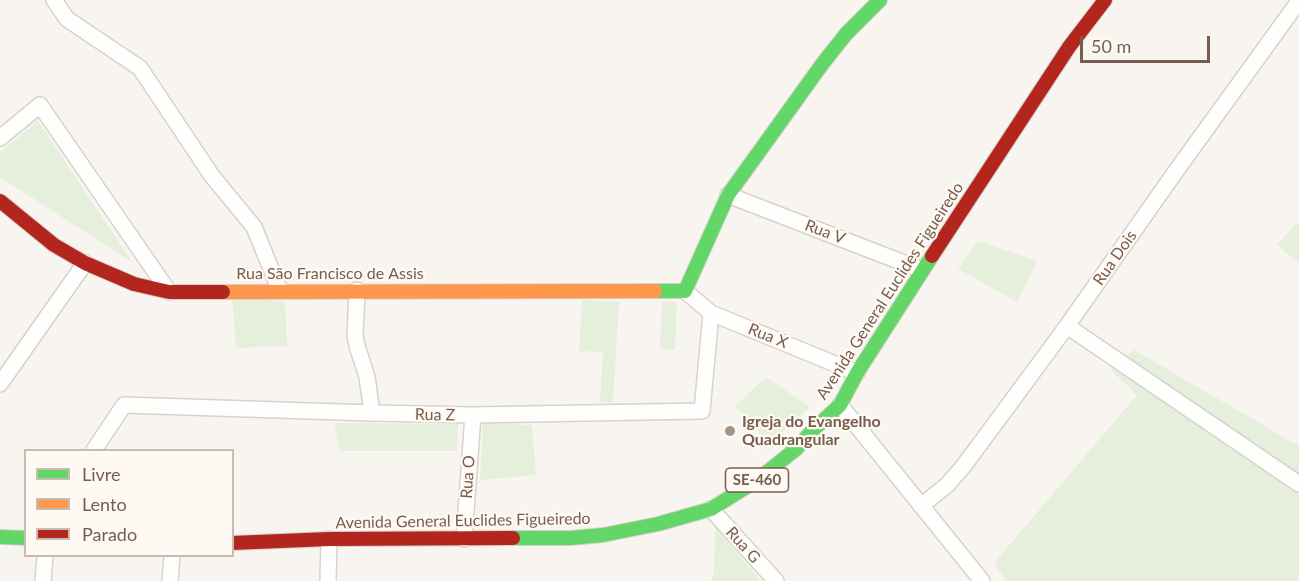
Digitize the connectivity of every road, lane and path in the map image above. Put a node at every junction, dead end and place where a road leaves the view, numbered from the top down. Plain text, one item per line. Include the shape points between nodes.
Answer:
1 (54, 0) edge
2 (879, 0) edge
3 (1088, 0) edge
4 (1105, 0) edge
5 (1299, 1) edge
6 (1069, 47) junction
7 (0, 138) edge
8 (728, 195) junction
9 (0, 201) edge
10 (85, 263) junction
11 (922, 270) junction
12 (357, 290) junction
13 (169, 291) junction
14 (280, 291) junction
15 (685, 291) junction
16 (711, 313) junction
17 (1067, 326) junction
18 (856, 373) junction
19 (0, 384) edge
20 (840, 405) junction
21 (372, 414) junction
22 (473, 415) junction
23 (95, 449) edge
24 (1299, 484) edge
25 (921, 506) junction
26 (711, 509) junction
27 (0, 537) edge
28 (24, 538) edge
29 (329, 539) junction
30 (464, 539) junction
31 (234, 543) edge
32 (45, 557) edge
33 (172, 557) edge
34 (772, 579) edge
35 (43, 581) edge
36 (170, 581) edge
37 (328, 581) edge
38 (982, 581) edge

1 - 14 street via 67,19 140,68 212,176 254,227
2 - 8 main road via 823,63
3 - 6 main road, Avenida General Euclides Figueiredo / SE-460
4 - 6 main road, Avenida General Euclides Figueiredo / SE-460
5 - 17 street, Rua Dois
6 - 11 main road, Avenida General Euclides Figueiredo / SE-460
7 - 13 street via 40,105
8 - 11 street, Rua V
8 - 15 main road
9 - 10 main road, Rua São Francisco de Assis via 54,245
10 - 13 main road, Rua São Francisco de Assis via 134,284
10 - 19 street
11 - 18 main road, Avenida General Euclides Figueiredo / SE-460
12 - 14 main road, Rua São Francisco de Assis
12 - 15 main road, Rua São Francisco de Assis
12 - 21 street via 355,335
13 - 14 main road, Rua São Francisco de Assis
15 - 16 street, Rua X
16 - 18 street, Rua X
16 - 22 street, Rua Z via 702,411
17 - 24 street
17 - 25 street, Rua Dois via 962,468
18 - 20 main road, Avenida General Euclides Figueiredo / SE-460
20 - 25 street
20 - 26 main road, Avenida General Euclides Figueiredo / SE-460 via 774,467
21 - 22 street, Rua Z
21 - 23 street, Rua Z via 124,405
22 - 30 street, Rua O
25 - 38 street
26 - 30 main road, Avenida General Euclides Figueiredo / SE-460 via 603,535
26 - 34 street, Rua G
27 - 28 main road
29 - 30 main road, Avenida General Euclides Figueiredo / SE-460
29 - 31 main road, Avenida General Euclides Figueiredo / SE-460
29 - 37 street
32 - 35 street
33 - 36 street

